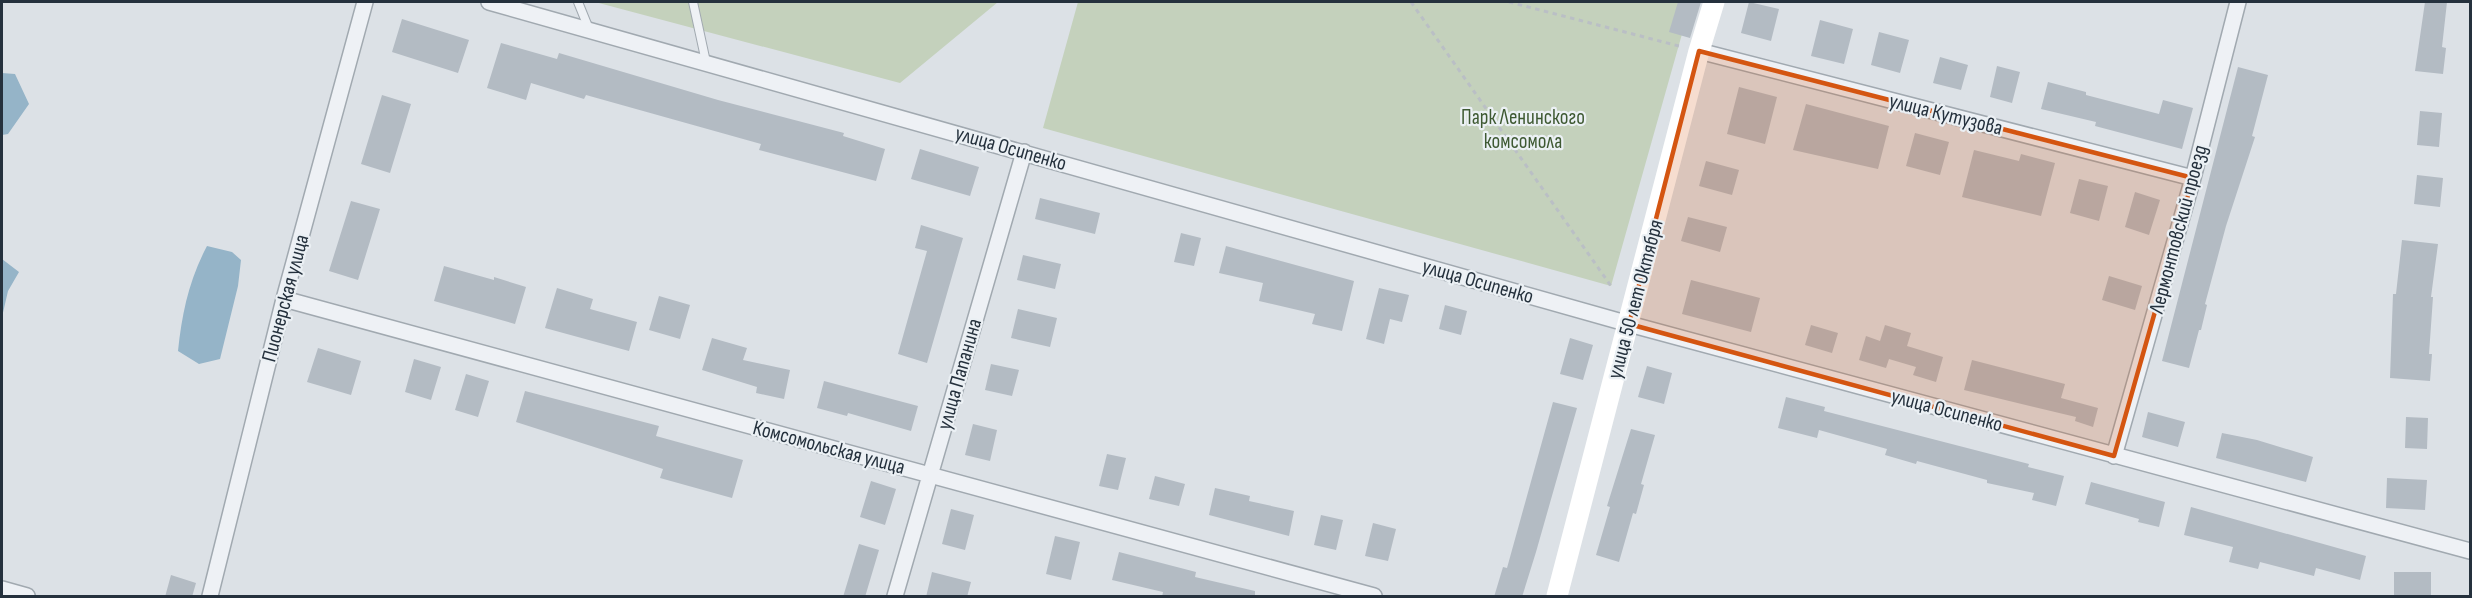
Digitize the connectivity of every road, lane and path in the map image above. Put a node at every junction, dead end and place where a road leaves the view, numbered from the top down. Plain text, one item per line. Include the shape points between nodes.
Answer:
1 (365, 2) edge
2 (489, 2) edge
3 (578, 2) edge
4 (693, 2) edge
5 (1411, 2) edge
6 (1509, 2) edge
7 (1714, 2) edge
8 (2238, 2) edge
9 (589, 29) junction
10 (1679, 46) dead end
11 (1699, 51) junction
12 (706, 62) junction
13 (1024, 152) junction
14 (2193, 178) junction
15 (1611, 286) dead end
16 (284, 299) junction
17 (1629, 324) junction
18 (2114, 456) junction
19 (929, 474) junction
20 (2470, 551) edge
21 (6, 592) edge
22 (27, 597) edge
23 (210, 597) edge
24 (895, 597) edge
25 (1374, 597) edge
26 (1557, 597) edge

1 - 16 street, Пионерская улица
2 - 9 street, улица Осипенко
3 - 9 lane
4 - 12 lane
5 - 15 path
6 - 10 path
7 - 11 street, улица 50 лет Октября
8 - 14 street, Лермонтовский проезд
9 - 12 street, улица Осипенко
11 - 14 street, улица Кутузова
11 - 17 street, улица 50 лет Октября
12 - 13 street, улица Осипенко
13 - 17 street, улица Осипенко
13 - 19 street, улица Папанина
14 - 18 street, Лермонтовский проезд
16 - 19 street, Комсомольская улица
16 - 23 street, Пионерская улица
17 - 18 street, улица Осипенко
17 - 26 street, улица 50 лет Октября
18 - 20 street, улица Осипенко
19 - 24 street, улица Папанина
19 - 25 street, Комсомольская улица
21 - 22 street

